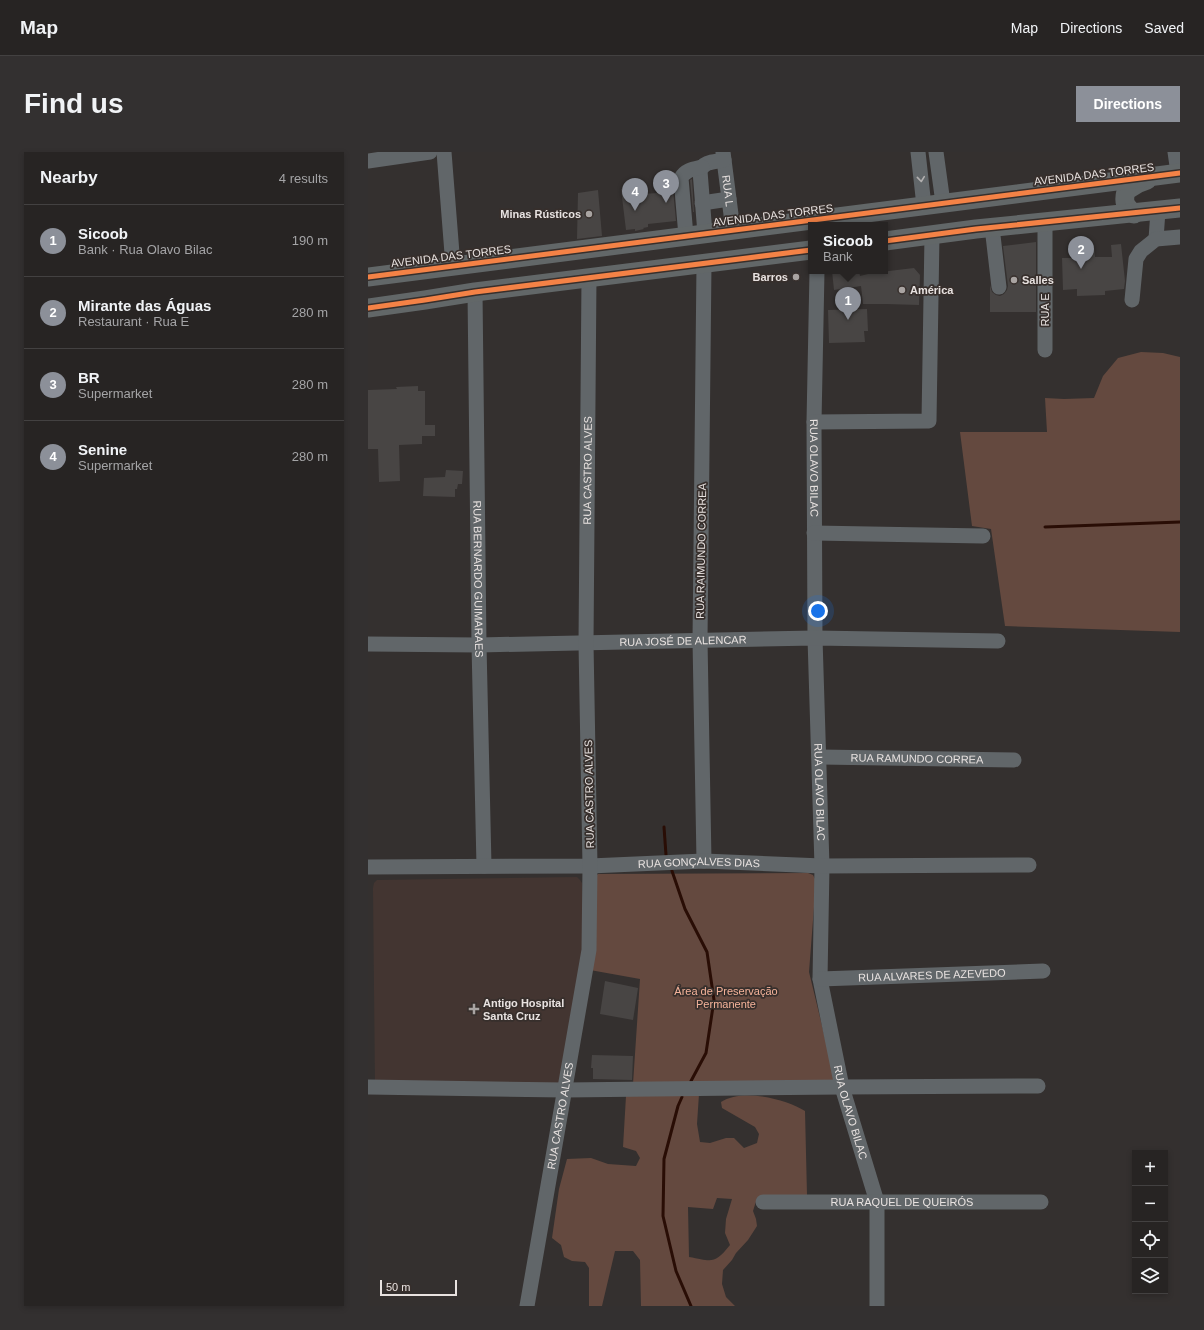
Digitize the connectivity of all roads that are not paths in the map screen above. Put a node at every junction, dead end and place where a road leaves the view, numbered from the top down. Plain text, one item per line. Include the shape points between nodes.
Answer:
1 (430, 152) edge
2 (444, 152) edge
3 (918, 152) edge
4 (936, 152) edge
5 (1175, 152) edge
6 (723, 156) edge
7 (368, 161) edge
8 (702, 167) junction
9 (1174, 174) edge
10 (988, 198) junction
11 (729, 199) junction
12 (702, 203) junction
13 (943, 204) junction
14 (924, 206) junction
15 (1180, 208) edge
16 (1158, 211) junction
17 (1134, 214) junction
18 (1045, 222) junction
19 (984, 228) junction
20 (733, 230) junction
21 (705, 234) junction
22 (932, 235) junction
23 (686, 236) junction
24 (1180, 237) edge
25 (1156, 239) junction
26 (888, 241) edge
27 (808, 250) edge
28 (704, 264) junction
29 (453, 266) junction
30 (817, 274) edge
31 (368, 277) edge
32 (589, 277) junction
33 (1000, 287) dead end
34 (475, 292) junction
35 (1132, 300) dead end
36 (368, 308) edge
37 (1045, 350) dead end
38 (814, 422) junction
39 (814, 533) junction
40 (983, 536) dead end
41 (815, 638) junction
42 (700, 640) junction
43 (998, 641) dead end
44 (586, 643) junction
45 (368, 644) edge
46 (479, 645) junction
47 (820, 757) junction
48 (1014, 760) dead end
49 (704, 861) junction
50 (1029, 865) dead end
51 (484, 866) junction
52 (590, 866) junction
53 (822, 866) junction
54 (368, 867) edge
55 (1043, 971) dead end
56 (820, 979) junction
57 (1038, 1086) dead end
58 (368, 1087) edge
59 (842, 1087) junction
60 (565, 1090) junction
61 (763, 1202) dead end
62 (877, 1202) junction
63 (1041, 1202) dead end
64 (527, 1306) edge
65 (877, 1306) edge

1 - 7 street
2 - 29 street
3 -> 14 street
4 - 13 street
5 - 9 street
6 - 8 street
6 - 11 street, RUA L
8 - 12 street
8 - 23 street via 687,171 681,178
9 - 10 main road, AVENIDA DAS TORRES
9 - 17 main road via 1139,182 1126,191 1124,200
10 - 13 main road, AVENIDA DAS TORRES
10 - 19 main road via 998,209 994,221
11 - 12 street
11 - 20 street, RUA L
12 - 21 street
13 - 14 main road, AVENIDA DAS TORRES
14 - 20 main road, AVENIDA DAS TORRES
15 - 16 main road
16 - 17 main road
16 - 25 street
17 - 18 main road
18 - 19 main road
18 - 37 street, RUA E
19 - 22 main road
19 - 33 street
20 - 21 main road, AVENIDA DAS TORRES
21 - 23 main road, AVENIDA DAS TORRES
22 - 26 main road
22 - 38 street via 929,421
23 - 29 main road, AVENIDA DAS TORRES
24 - 25 street
25 - 35 street via 1141,251 1136,259
27 - 28 main road
28 - 32 main road
28 - 42 street, RUA RAIMUNDO CORREA
29 - 31 main road, AVENIDA DAS TORRES
30 - 38 street, RUA OLAVO BILAC
32 - 34 main road
32 - 44 street, RUA CASTRO ALVES
34 - 36 main road
34 - 46 street, RUA BERNARDO GUIMARAES
38 - 39 street, RUA OLAVO BILAC
39 - 40 street
39 - 41 street, RUA OLAVO BILAC
41 - 42 street, RUA JOSÉ DE ALENCAR
41 - 43 street, RUA JOSÉ DE ALENCAR
41 - 47 street, RUA OLAVO BILAC
42 - 44 street, RUA JOSÉ DE ALENCAR
42 - 49 street, RUA RAIMUNDO CORREA
44 - 46 street, RUA JOSÉ DE ALENCAR
44 - 52 street, RUA CASTRO ALVES
45 - 46 street, RUA JOSÉ DE ALENCAR
46 - 51 street, RUA BERNARDO GUIMARAES
47 - 48 street, RUA RAMUNDO CORREA
47 - 53 street, RUA OLAVO BILAC
49 - 52 street, RUA GONÇALVES DIAS
49 - 53 street, RUA GONÇALVES DIAS
50 - 53 street, RUA GONÇALVES DIAS
51 - 52 street, RUA GONÇALVES DIAS
51 - 54 street, RUA GONÇALVES DIAS
52 - 60 street, RUA CASTRO ALVES via 589,950
53 - 56 street, RUA OLAVO BILAC
55 - 56 street, RUA ALVARES DE AZEVEDO
56 - 59 street, RUA OLAVO BILAC
57 - 59 street
58 - 60 street
59 - 60 street
59 - 62 street, RUA OLAVO BILAC
60 - 64 street, RUA CASTRO ALVES
61 - 62 street, RUA RAQUEL DE QUEIRÓS
62 - 63 street, RUA RAQUEL DE QUEIRÓS
62 - 65 street, RUA OLAVO BILAC

